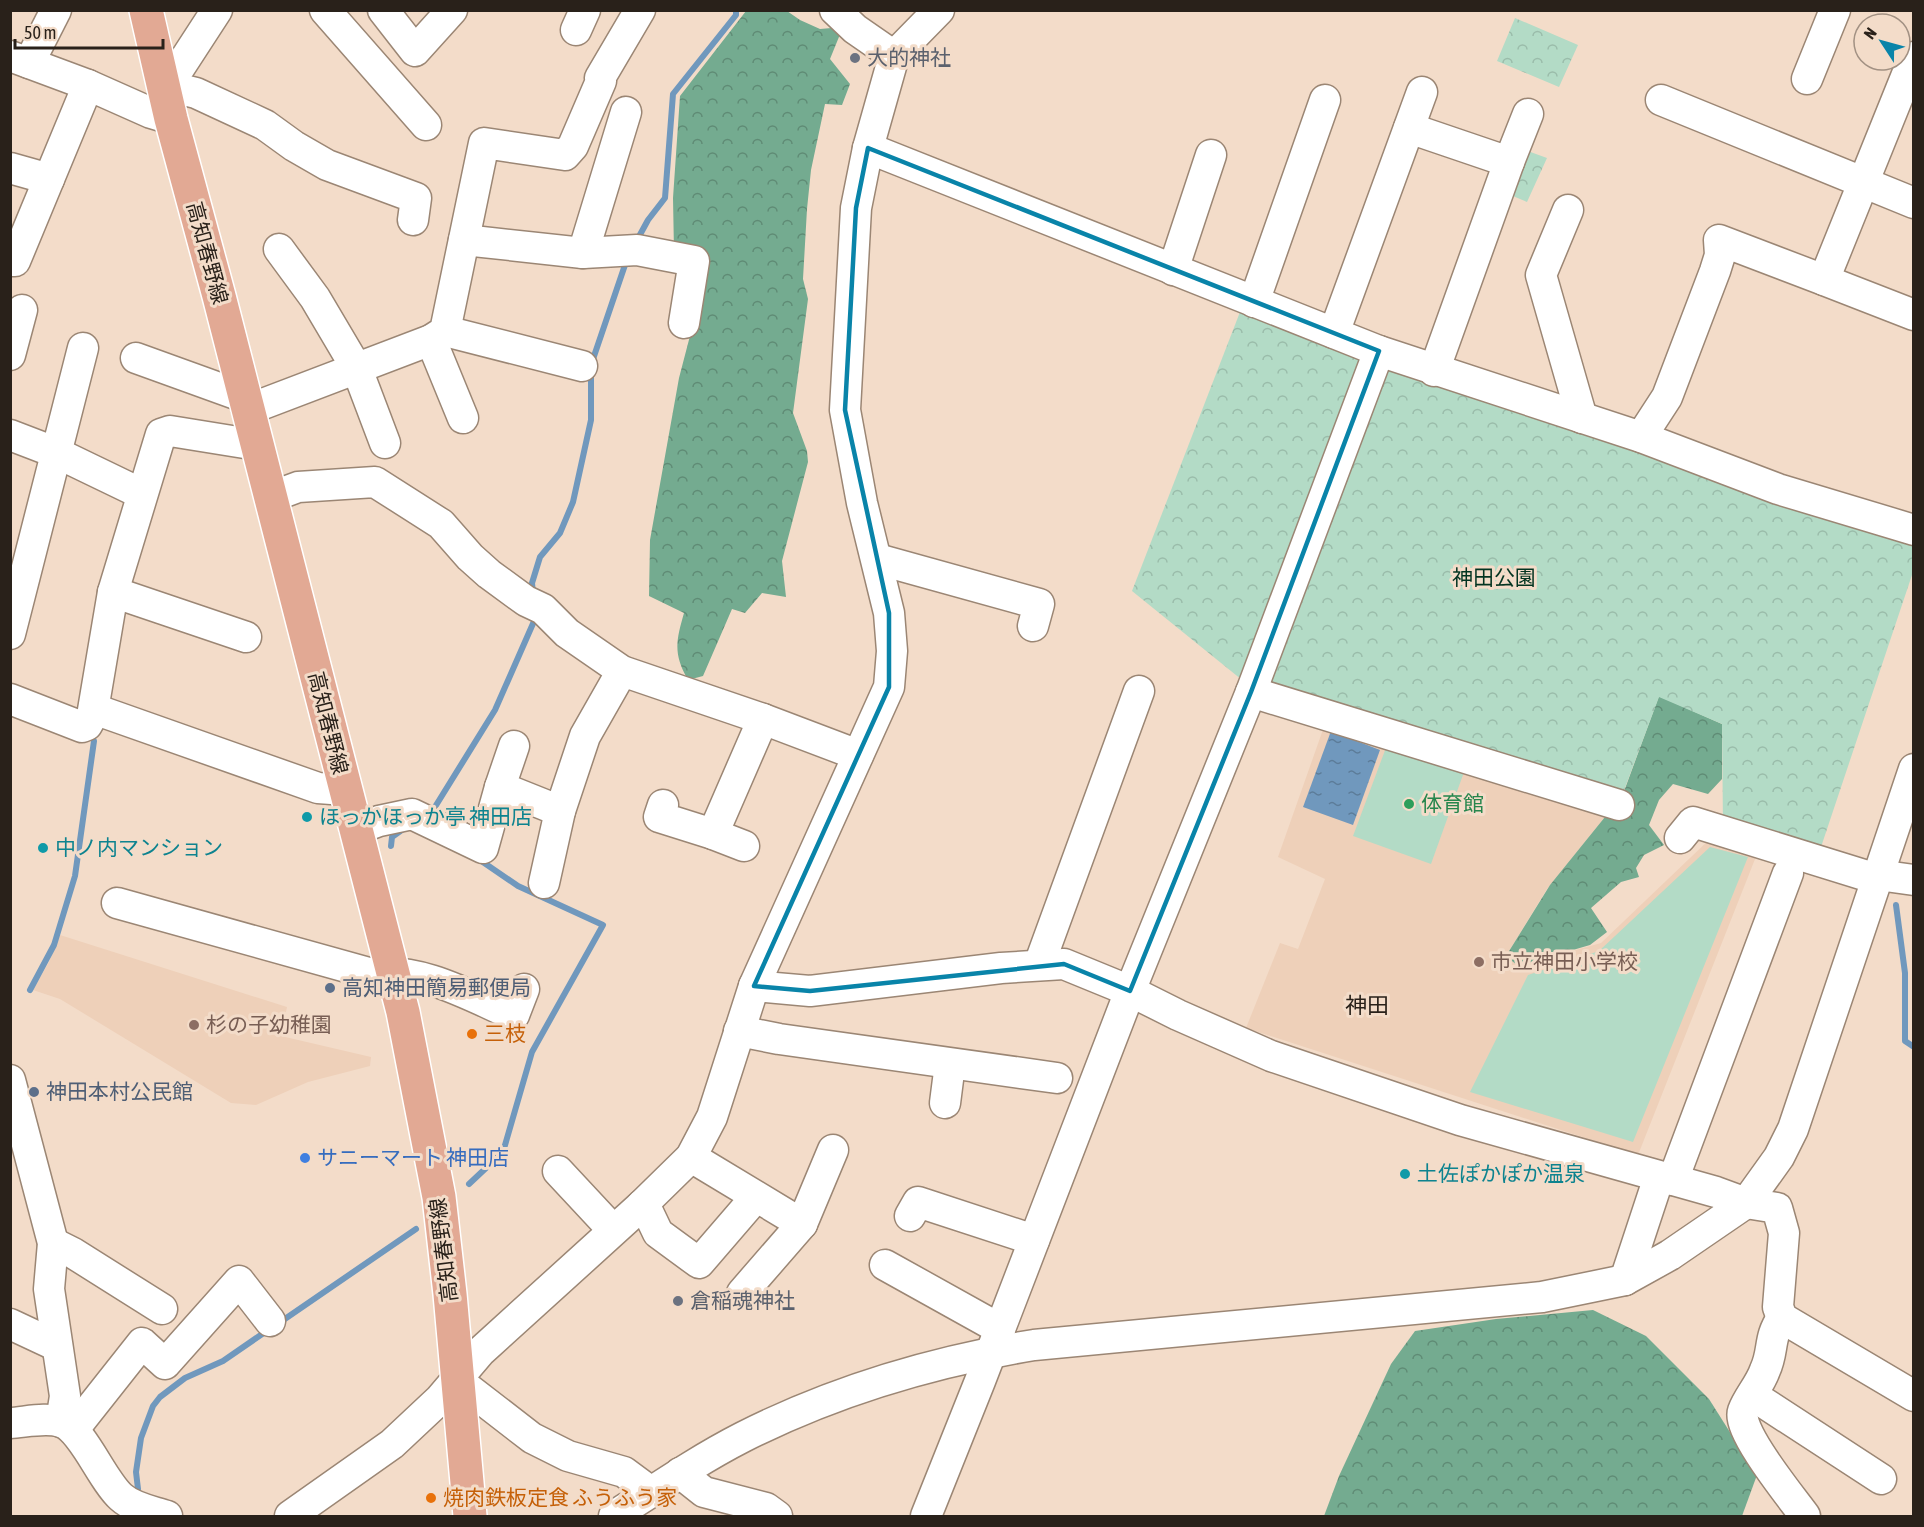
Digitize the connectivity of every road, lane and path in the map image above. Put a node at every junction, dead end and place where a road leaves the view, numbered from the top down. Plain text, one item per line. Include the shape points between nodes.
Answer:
1 (56, 10) edge
2 (146, 10) edge
3 (217, 10) edge
4 (325, 10) edge
5 (383, 10) edge
6 (452, 10) edge
7 (640, 10) edge
8 (835, 10) edge
9 (939, 10) edge
10 (1835, 10) edge
11 (894, 56) junction
12 (1914, 57) edge
13 (20, 60) edge
14 (1807, 79) dead end
15 (88, 85) junction
16 (1422, 92) dead end
17 (1325, 100) dead end
18 (1661, 100) dead end
19 (168, 105) junction
20 (626, 112) dead end
21 (1528, 114) dead end
22 (426, 124) dead end
23 (1409, 128) junction
24 (867, 148) junction
25 (1211, 155) dead end
26 (1509, 162) junction
27 (10, 168) edge
28 (49, 179) junction
29 (1862, 183) junction
30 (1914, 203) edge
31 (1568, 210) dead end
32 (413, 219) dead end
33 (464, 240) junction
34 (279, 249) dead end
35 (582, 253) junction
36 (10, 261) edge
37 (1173, 270) junction
38 (1824, 280) junction
39 (1254, 302) junction
40 (22, 310) dead end
41 (1914, 315) edge
42 (684, 323) dead end
43 (1334, 333) junction
44 (438, 335) junction
45 (83, 348) dead end
46 (1379, 351) junction
47 (10, 355) edge
48 (136, 358) dead end
49 (582, 366) dead end
50 (357, 369) junction
51 (1434, 371) junction
52 (246, 404) junction
53 (463, 418) dead end
54 (1582, 418) junction
55 (10, 435) edge
56 (1641, 437) junction
57 (385, 443) dead end
58 (257, 445) junction
59 (57, 453) junction
60 (142, 494) junction
61 (270, 497) junction
62 (1914, 530) edge
63 (876, 560) junction
64 (113, 592) junction
65 (1039, 606) dead end
66 (10, 634) edge
67 (246, 637) dead end
68 (622, 671) junction
69 (1138, 690) dead end
70 (1251, 692) junction
71 (10, 699) edge
72 (94, 708) junction
73 (763, 719) junction
74 (514, 746) dead end
75 (858, 755) junction
76 (1914, 768) edge
77 (500, 788) junction
78 (345, 790) junction
79 (663, 805) dead end
80 (1618, 806) dead end
81 (560, 811) junction
82 (355, 830) junction
83 (713, 834) junction
84 (1680, 838) dead end
85 (744, 846) dead end
86 (1788, 873) dead end
87 (1877, 877) junction
88 (1914, 880) edge
89 (543, 883) dead end
90 (117, 903) dead end
91 (1039, 965) junction
92 (393, 971) junction
93 (754, 986) junction
94 (524, 989) dead end
95 (1130, 991) junction
96 (740, 1031) junction
97 (950, 1064) junction
98 (1057, 1078) dead end
99 (10, 1080) edge
100 (945, 1103) dead end
101 (832, 1150) dead end
102 (691, 1157) junction
103 (558, 1171) dead end
104 (1666, 1179) junction
105 (755, 1198) junction
106 (1746, 1203) junction
107 (642, 1205) junction
108 (910, 1216) dead end
109 (802, 1224) junction
110 (613, 1230) junction
111 (1035, 1240) junction
112 (53, 1243) junction
113 (885, 1265) dead end
114 (1625, 1280) junction
115 (742, 1293) dead end
116 (162, 1309) dead end
117 (1782, 1318) junction
118 (270, 1321) dead end
119 (10, 1324) edge
120 (996, 1340) junction
121 (57, 1346) junction
122 (457, 1380) junction
123 (1752, 1395) junction
124 (1914, 1396) edge
125 (10, 1423) edge
126 (68, 1425) junction
127 (680, 1473) junction
128 (1881, 1479) dead end
129 (651, 1492) junction
130 (130, 1511) edge
131 (167, 1516) edge
132 (290, 1516) edge
133 (470, 1516) edge
134 (614, 1516) edge
135 (777, 1516) edge
136 (926, 1516) edge
137 (1805, 1516) edge

1 - 13 street
2 - 19 main road, 高知春野線
3 - 19 street
4 - 22 street
5 - 6 street via 415,51
7 - 33 street via 600,78 573,146 565,154 484,143
8 - 11 street
9 - 11 street
10 - 14 street
11 - 24 street
12 - 29 street
13 - 15 street
15 - 19 street via 151,113
15 - 28 street
16 - 23 street
17 - 39 street
18 - 29 street
19 - 32 street via 180,88 265,125 327,165 416,198
19 - 52 main road, 高知春野線
20 - 35 street
21 - 26 street
23 - 26 street
23 - 43 street
24 - 37 street
24 - 63 street via 856,208 845,410
25 - 37 street
26 - 51 street
27 - 28 street
28 - 36 street via 15,261
29 - 30 street
29 - 38 street
31 - 54 street via 1540,275
33 - 35 street
33 - 44 street
34 - 50 street via 315,298
35 - 42 street via 631,250 694,261
37 - 39 street
38 - 41 street
38 - 56 street via 1719,240 1715,271 1667,398
39 - 43 street
40 - 47 street
43 - 46 street
44 - 49 street
44 - 50 street
44 - 53 street
45 - 59 street
46 - 51 street
46 - 70 street
48 - 52 street
50 - 52 street
50 - 57 street
51 - 54 street
52 - 58 main road, 高知春野線
54 - 56 street
55 - 59 street
56 - 62 street via 1778,489
58 - 60 street via 170,431 160,434
58 - 61 main road, 高知春野線
59 - 60 street
59 - 66 street
60 - 64 street
61 - 68 street via 298,487 375,482 441,524 489,574
61 - 78 main road, 高知春野線
63 - 65 street
63 - 75 street via 889,614 889,687
64 - 67 street
64 - 72 street
68 - 73 street
68 - 81 street via 585,736
69 - 91 street
70 - 80 street
70 - 95 street
71 - 72 street via 82,727
72 - 78 street via 318,788
73 - 75 street
73 - 83 street
74 - 77 street
75 - 93 street
76 - 87 street
77 - 81 street
77 - 82 street via 483,848 422,818 379,821
78 - 82 main road, 高知春野線
79 - 83 street via 659,817
81 - 89 street
82 - 92 main road, 高知春野線
83 - 85 street
84 - 87 street via 1693,822
86 - 104 street
87 - 88 street
87 - 106 street via 1793,1129 1779,1157
90 - 92 street via 372,974
91 - 93 street via 810,991
91 - 95 street via 1064,964
92 - 94 street via 426,978 514,1015
92 - 122 main road, 高知春野線 via 439,1197
93 - 96 street
95 - 104 street via 1271,1056 1460,1120
95 - 111 street
96 - 97 street
96 - 102 street via 712,1117
97 - 98 street
97 - 100 street
99 - 112 street
101 - 109 street
102 - 105 street
102 - 107 street
103 - 110 street
104 - 106 street
104 - 114 street
105 - 107 street via 699,1263 658,1233
105 - 109 street
106 - 114 street via 1670,1255
106 - 117 street via 1777,1208 1784,1233 1778,1307
107 - 110 street
108 - 111 street via 918,1202
109 - 115 street
110 - 122 street via 480,1352
111 - 120 street
112 - 116 street
112 - 121 street via 49,1289
113 - 120 street
114 - 120 street via 1542,1297 1056,1343
117 - 123 street via 1774,1330 1766,1369
117 - 124 street
118 - 126 street via 238,1281 165,1364 142,1342
119 - 121 street
120 - 127 street via 943,1362 851,1389 743,1437
120 - 136 street
121 - 126 street
122 - 129 street via 532,1438 568,1456 624,1472
122 - 132 street via 392,1444
122 - 133 main road, 高知春野線
123 - 128 street
123 - 137 street via 1742,1413 1744,1429
125 - 126 street
126 - 130 street
127 - 129 street
127 - 135 street via 704,1492 766,1508
129 - 134 street
130 - 131 street

